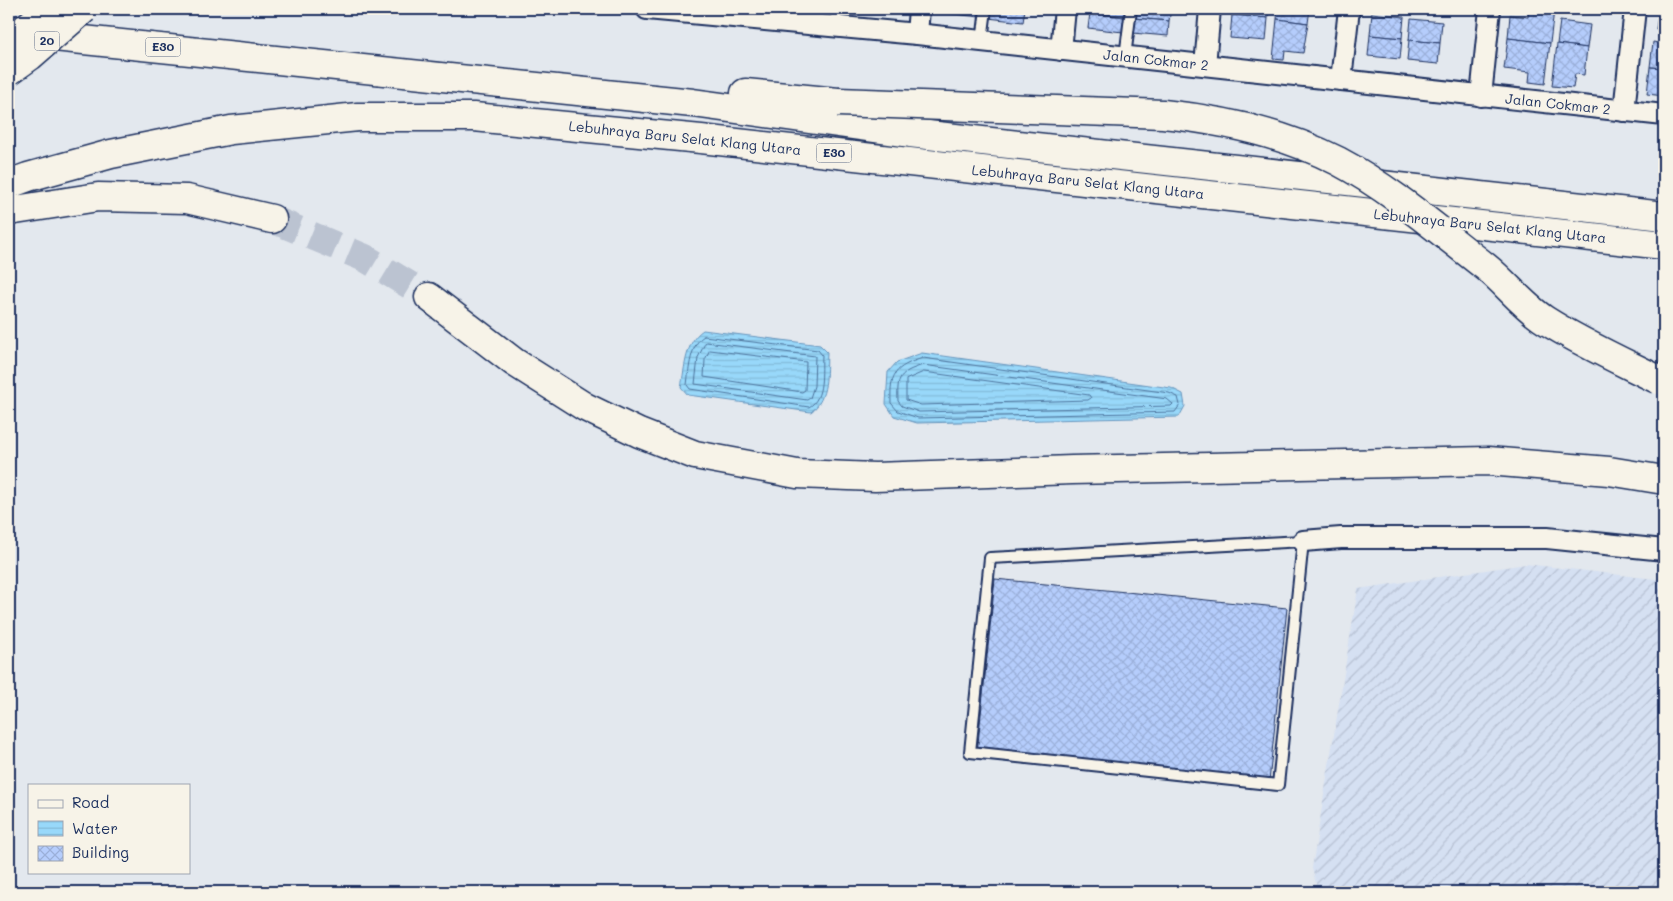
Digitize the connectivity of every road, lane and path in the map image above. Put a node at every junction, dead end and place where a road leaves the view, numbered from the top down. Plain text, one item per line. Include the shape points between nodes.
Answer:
1 (49, 9) edge
2 (84, 9) edge
3 (647, 9) edge
4 (919, 9) edge
5 (986, 9) edge
6 (1065, 9) edge
7 (1131, 9) edge
8 (1210, 9) edge
9 (1349, 9) edge
10 (1490, 9) edge
11 (1635, 9) edge
12 (684, 10) edge
13 (767, 14) edge
14 (836, 18) edge
15 (917, 34) junction
16 (9, 35) edge
17 (982, 41) junction
18 (9, 42) edge
19 (1060, 50) junction
20 (1126, 57) junction
21 (1205, 65) junction
22 (9, 71) edge
23 (1341, 80) junction
24 (1481, 96) junction
25 (693, 103) junction
26 (1624, 111) junction
27 (1664, 115) edge
28 (9, 184) edge
29 (9, 211) edge
30 (1664, 216) edge
31 (272, 219) tunnel mouth
32 (1664, 245) edge
33 (430, 297) tunnel mouth
34 (1662, 381) edge
35 (1664, 480) edge
36 (1303, 541) junction
37 (1664, 550) edge

1 - 18 highway, 20, bridge
2 - 22 highway, 20, bridge
3 - 12 street, Jalan Cokmar 2
4 - 15 street
5 - 17 lane
6 - 19 street
7 - 20 lane
8 - 21 street
9 - 23 street
10 - 24 street
11 - 26 street
12 - 13 street, Jalan Cokmar 2
13 - 14 street, Jalan Cokmar 2
14 - 15 street, Jalan Cokmar 2
15 - 17 street, Jalan Cokmar 2
16 - 25 highway, Lebuhraya Baru Selat Klang Utara / E30 via 35,35
17 - 19 street, Jalan Cokmar 2
19 - 20 street, Jalan Cokmar 2
20 - 21 street, Jalan Cokmar 2
21 - 23 street, Jalan Cokmar 2
23 - 24 street, Jalan Cokmar 2
24 - 26 street, Jalan Cokmar 2
25 - 30 highway, Lebuhraya Baru Selat Klang Utara / E30 via 910,133
25 - 34 highway, bridge via 732,93 838,102 1163,114 1206,118 1259,130 1338,161 1367,178 1492,272 1543,319
26 - 27 street, Jalan Cokmar 2
28 - 32 highway, Lebuhraya Baru Selat Klang Utara / E30 via 111,154 230,130 358,117 474,117
29 - 31 highway via 98,197 158,198 187,199
33 - 35 highway via 514,362 585,408 695,455 797,474 874,477 1488,461 1609,471
36 - 36 lane via 1278,785 970,752 990,558
36 - 37 street via 1342,538 1547,538

